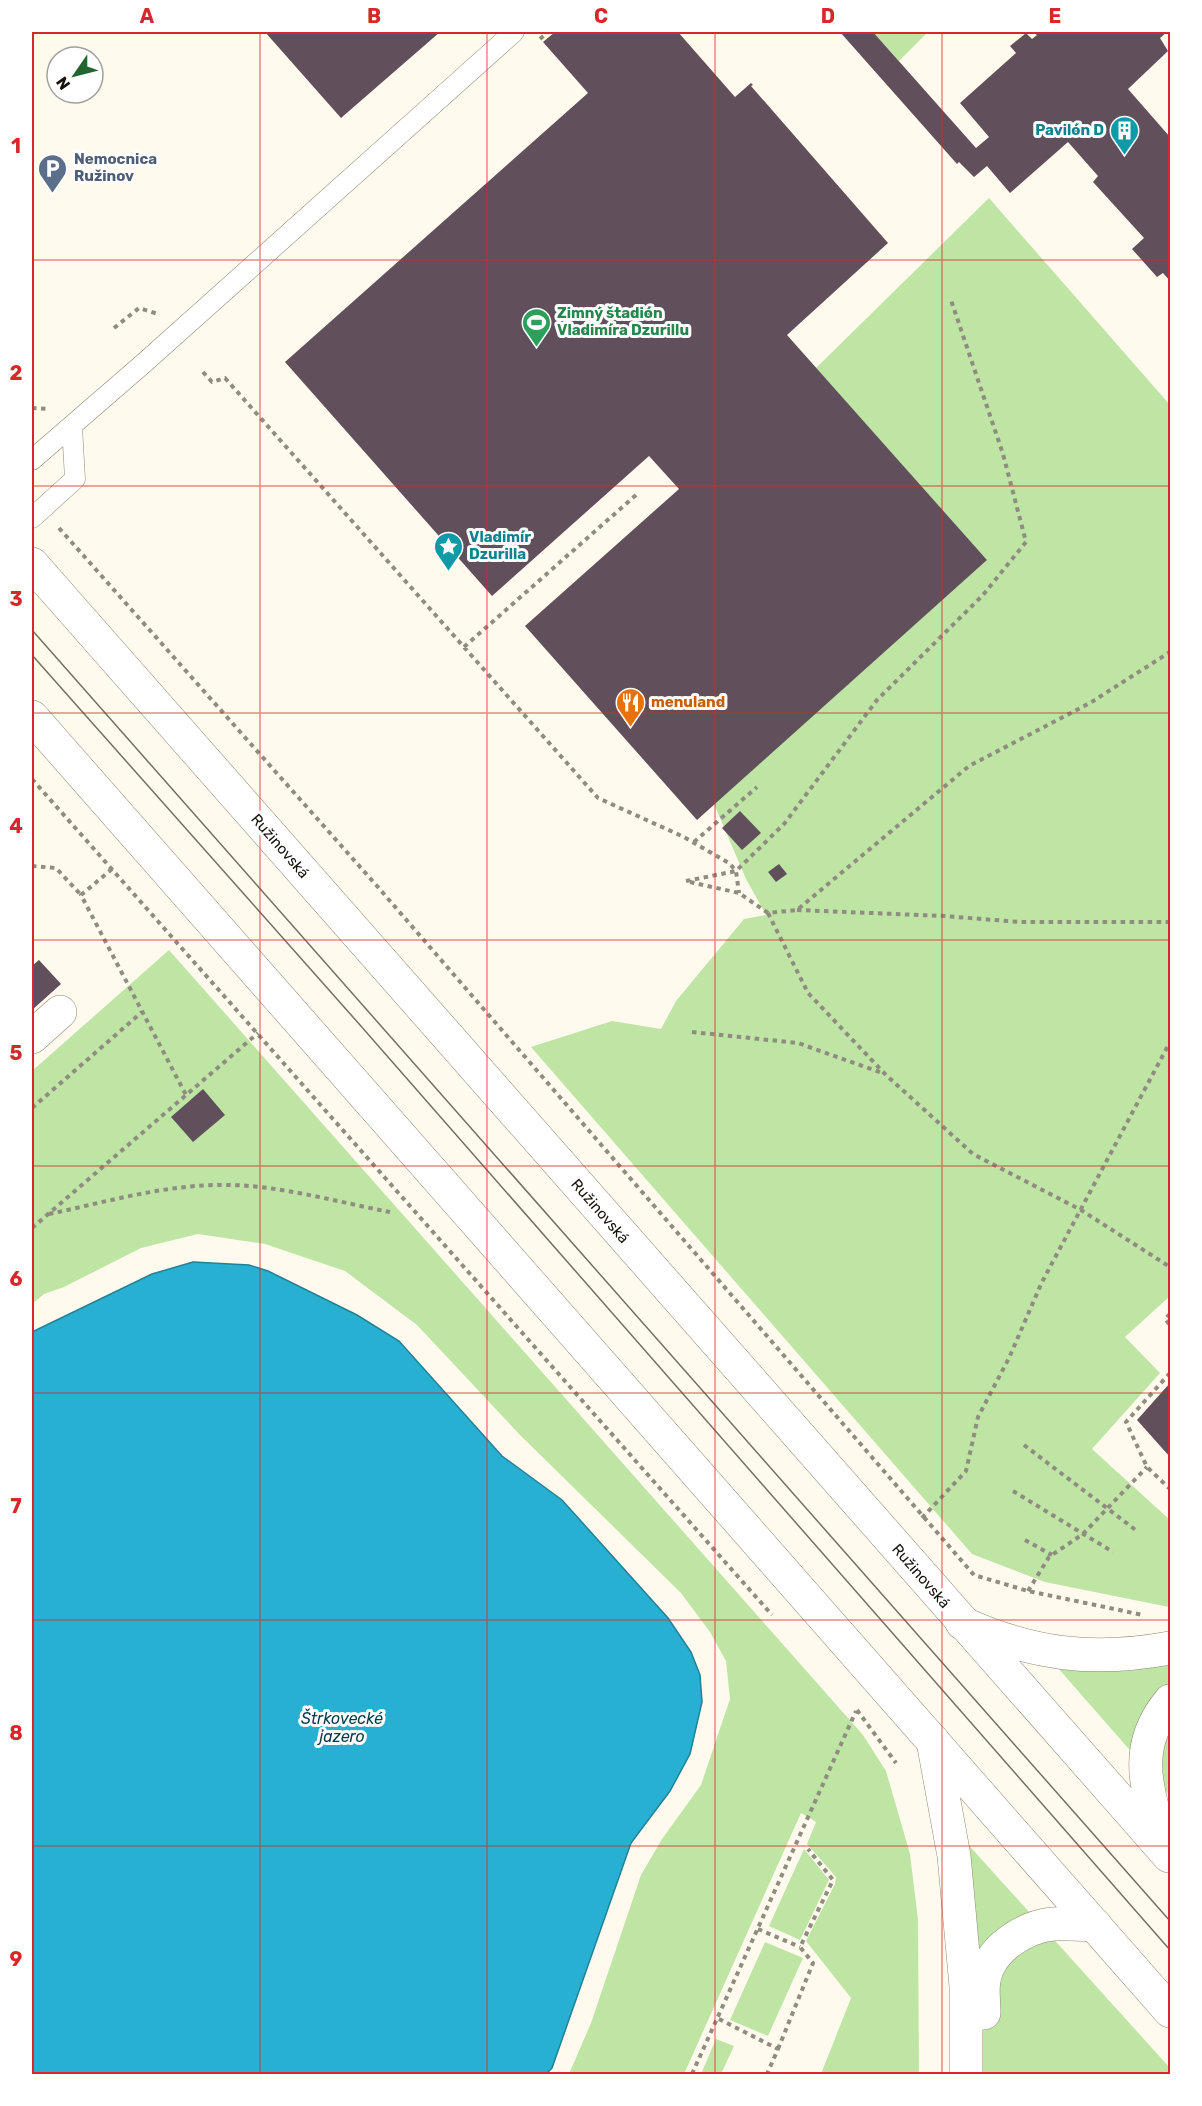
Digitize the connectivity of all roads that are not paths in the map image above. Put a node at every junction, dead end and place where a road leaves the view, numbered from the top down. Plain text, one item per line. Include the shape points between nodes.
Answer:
1 (514, 32) edge
2 (72, 426) junction
3 (32, 460) edge
4 (37, 514) edge
5 (32, 564) edge
6 (33, 722) edge
7 (60, 1012) dead end
8 (32, 1037) edge
9 (962, 1623) junction
10 (1170, 1648) edge
11 (1170, 1701) edge
12 (933, 1741) junction
13 (1167, 1853) edge
14 (1095, 1925) junction
15 (1170, 2011) edge
16 (966, 2074) edge
17 (984, 2074) edge

1 - 2 lane
2 - 3 lane
2 - 4 lane via 75,479
5 - 9 street, Ružinovská
6 - 12 street
7 - 8 street
9 - 10 street via 996,1638 1048,1652 1111,1654
9 - 13 street, Ružinovská
11 - 13 street via 1154,1723 1144,1769
12 - 14 street
12 - 16 street via 954,1856 966,1986
14 - 15 street
14 - 17 street via 1040,1926 995,1954 984,1979

